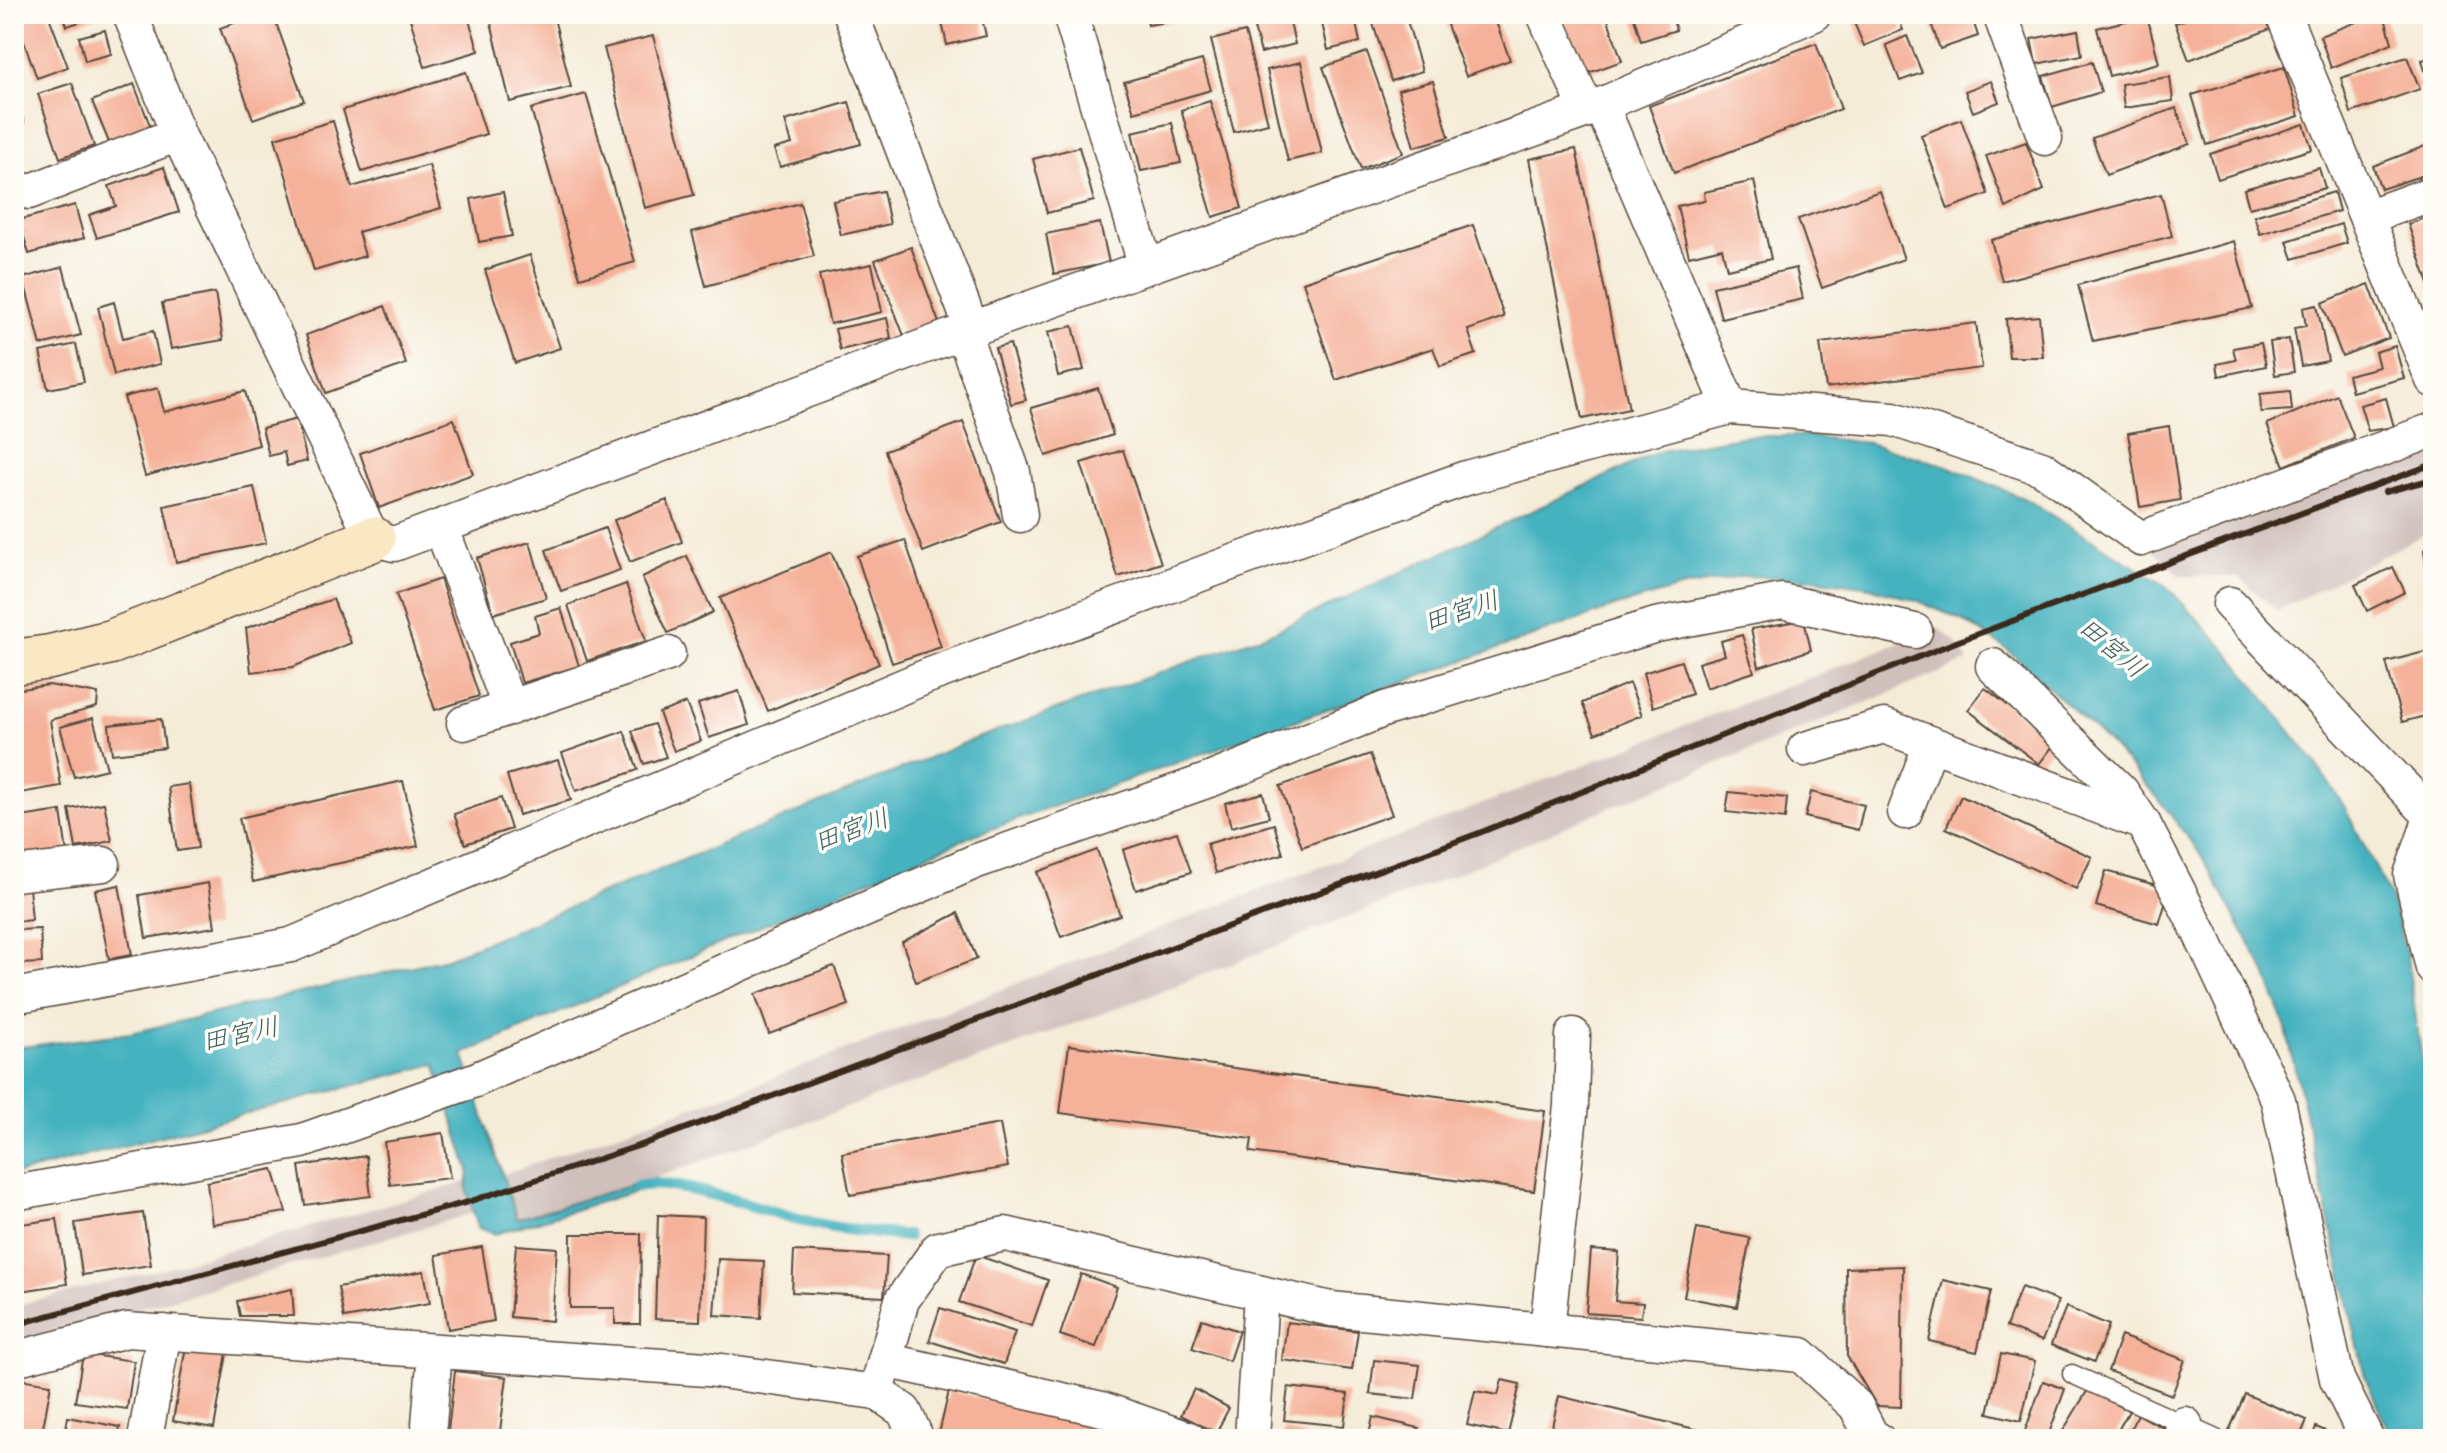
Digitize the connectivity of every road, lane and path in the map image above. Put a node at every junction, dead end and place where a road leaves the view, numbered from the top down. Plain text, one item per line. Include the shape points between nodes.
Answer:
1 (130, 14) edge
2 (851, 14) edge
3 (1070, 14) edge
4 (1544, 14) edge
5 (1814, 14) edge
6 (2000, 14) edge
7 (2283, 14) edge
8 (1594, 107) junction
9 (178, 134) junction
10 (2045, 138) dead end
11 (29, 192) dead end
12 (2433, 193) edge
13 (2367, 217) junction
14 (1146, 267) junction
15 (967, 330) junction
16 (2433, 380) edge
17 (1730, 407) junction
18 (2433, 430) edge
19 (1020, 515) dead end
20 (441, 527) junction
21 (373, 539) junction
22 (2230, 604) dead end
23 (1915, 631) dead end
24 (668, 654) dead end
25 (14, 662) edge
26 (1993, 666) dead end
27 (510, 708) junction
28 (464, 723) dead end
29 (1931, 744) junction
30 (1805, 749) dead end
31 (1905, 812) dead end
32 (2432, 818) edge
33 (2143, 823) junction
34 (103, 864) dead end
35 (14, 874) edge
36 (2433, 968) edge
37 (14, 996) edge
38 (1573, 1035) dead end
39 (14, 1193) edge
40 (1261, 1293) junction
41 (1547, 1330) junction
42 (164, 1332) junction
43 (435, 1351) junction
44 (14, 1359) edge
45 (2072, 1374) dead end
46 (880, 1376) junction
47 (429, 1424) dead end
48 (2182, 1431) edge
49 (1864, 1432) edge
50 (145, 1439) edge
51 (917, 1439) edge
52 (1189, 1439) edge
53 (1252, 1439) edge
54 (2216, 1439) edge
55 (2367, 1439) edge

1 - 9 street
2 - 15 street
3 - 14 street
4 - 8 street
5 - 8 street
6 - 10 street
7 - 13 street
8 - 14 street
8 - 17 street
9 - 11 street
9 - 21 street
12 - 13 street
13 - 16 street
14 - 15 street
15 - 19 street via 1013,472
15 - 20 street
17 - 18 street via 1893,419 2042,468 2141,539
17 - 37 street via 1466,478 1203,573 925,677 291,945
20 - 21 street via 394,544
20 - 27 street
21 - 25 street via 111,642
22 - 32 street
23 - 39 street via 1782,601 1641,629 1385,709 1212,779 974,862 475,1080 302,1141
24 - 27 street
26 - 33 street via 2121,791
27 - 28 street
29 - 30 street via 1884,726
29 - 31 street
29 - 33 street
32 - 36 street via 2411,875
33 - 55 street via 2278,1100 2337,1379
34 - 35 street
38 - 41 street via 1571,1105
40 - 41 street via 1331,1309
40 - 46 street via 1005,1234 938,1249 902,1300
40 - 53 street
41 - 49 street via 1801,1355 1856,1406
42 - 43 street
42 - 44 street via 127,1330
42 - 50 street
43 - 46 street
43 - 47 street
45 - 48 lane
46 - 51 street
46 - 52 street via 1102,1409
48 - 54 lane

